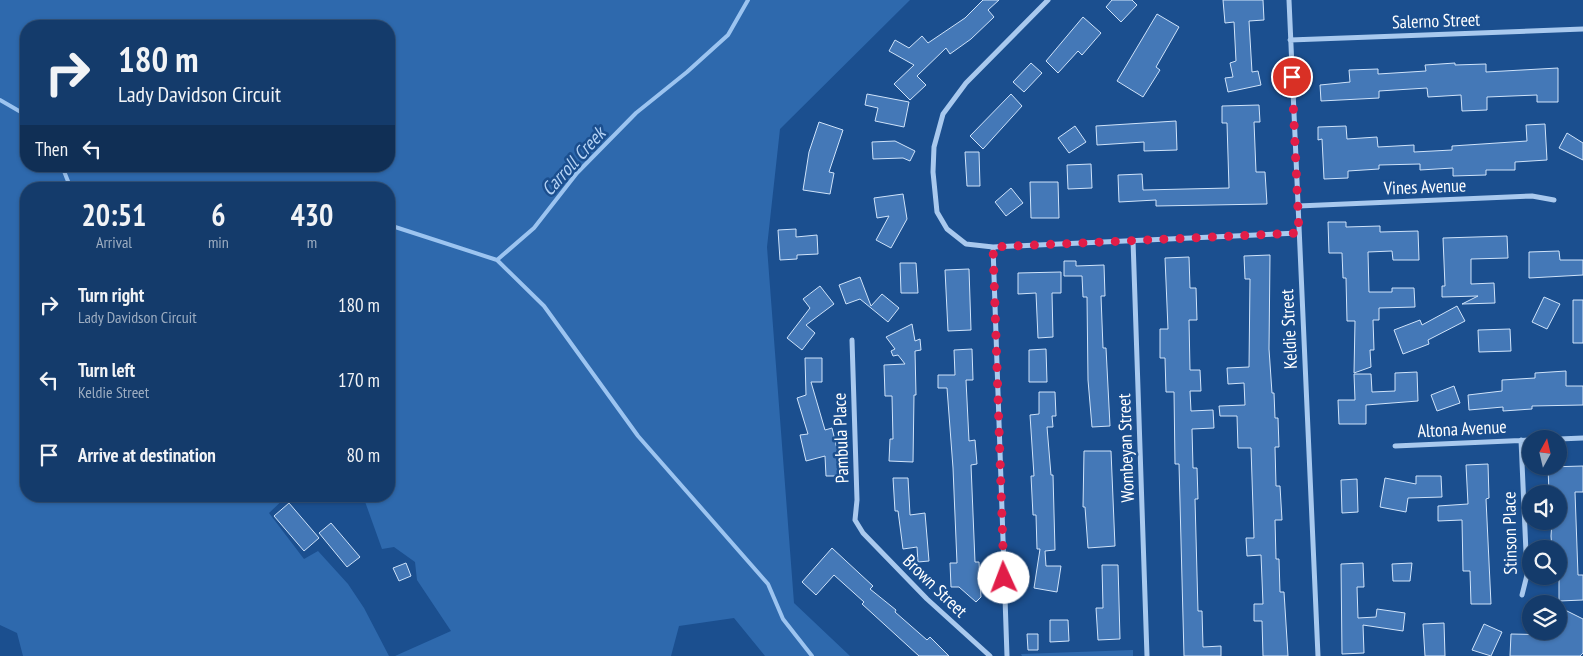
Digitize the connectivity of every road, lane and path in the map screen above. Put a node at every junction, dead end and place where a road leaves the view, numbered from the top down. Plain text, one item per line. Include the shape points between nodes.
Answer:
1 (1048, 0) edge
2 (1289, 0) edge
3 (1583, 29) edge
4 (1290, 40) junction
5 (1554, 200) dead end
6 (1298, 206) junction
7 (1299, 233) junction
8 (1133, 240) junction
9 (993, 247) junction
10 (852, 340) dead end
11 (1583, 438) edge
12 (1568, 439) edge
13 (1522, 440) edge
14 (1395, 446) dead end
15 (1523, 475) edge
16 (863, 533) joint
17 (1522, 595) dead end
18 (990, 656) edge
19 (1007, 656) edge
20 (1147, 656) edge
21 (1318, 656) edge

1 - 9 street via 966,83 943,114 934,147 937,212 947,229 966,244
2 - 4 street, Keldie Street
3 - 4 street, Salerno Street
4 - 6 street, Keldie Street
5 - 6 street, Vines Avenue via 1532,196
6 - 7 street, Keldie Street
7 - 8 street
7 - 21 street, Keldie Street
8 - 9 street
8 - 20 street, Wombeyan Street
9 - 19 street
10 - 16 street, Pambula Place via 855,520
11 - 12 street
13 - 14 street, Altona Avenue
15 - 17 street, Stinson Place via 1527,575
16 - 18 street, Brown Street via 926,599

